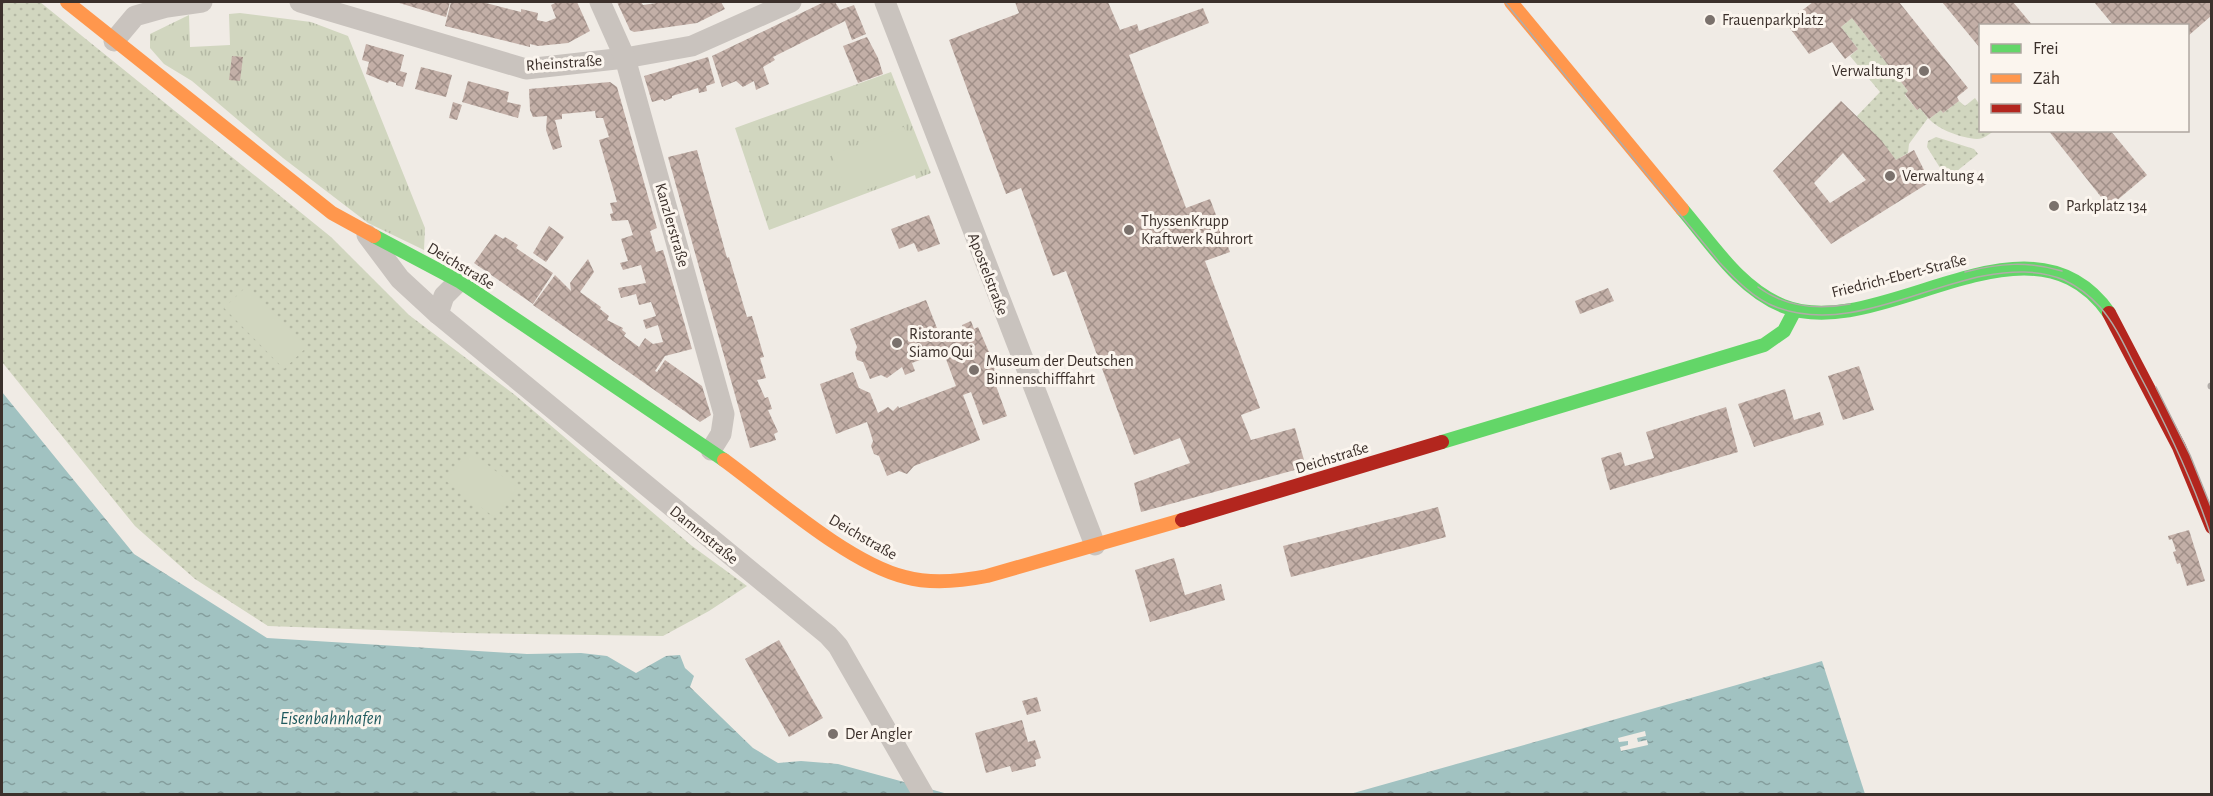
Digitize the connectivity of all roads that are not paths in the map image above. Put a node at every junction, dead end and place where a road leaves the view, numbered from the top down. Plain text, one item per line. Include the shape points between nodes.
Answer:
1 (67, 2) edge
2 (202, 2) edge
3 (300, 2) edge
4 (600, 2) edge
5 (791, 2) edge
6 (885, 2) edge
7 (1511, 2) edge
8 (114, 40) junction
9 (625, 58) junction
10 (366, 233) junction
11 (459, 281) junction
12 (1796, 310) junction
13 (438, 314) junction
14 (711, 450) junction
15 (2211, 527) edge
16 (1095, 545) junction
17 (922, 795) edge

1 - 8 street, Deichstraße
2 - 8 street via 135,16
3 - 9 street, Rheinstraße via 526,69
4 - 9 street, Kanzlerstraße
5 - 9 street, Rheinstraße via 701,43
6 - 16 street, Apostelstraße
7 - 12 street, Friedrich-Ebert-Straße via 1743,282 1767,300
8 - 10 street, Deichstraße via 309,195
9 - 14 street, Kanzlerstraße via 724,414 721,434
10 - 11 street, Deichstraße
10 - 13 street, Dammstraße via 400,279
11 - 13 street via 444,296
11 - 14 street, Deichstraße
12 - 15 street, Friedrich-Ebert-Straße via 1848,310 2006,268 2032,268 2074,280 2102,305 2121,333 2198,486
12 - 16 street, Deichstraße via 1784,331 1764,345
13 - 17 street, Dammstraße via 828,635 838,646
14 - 16 street, Deichstraße via 841,546 906,578 962,581

